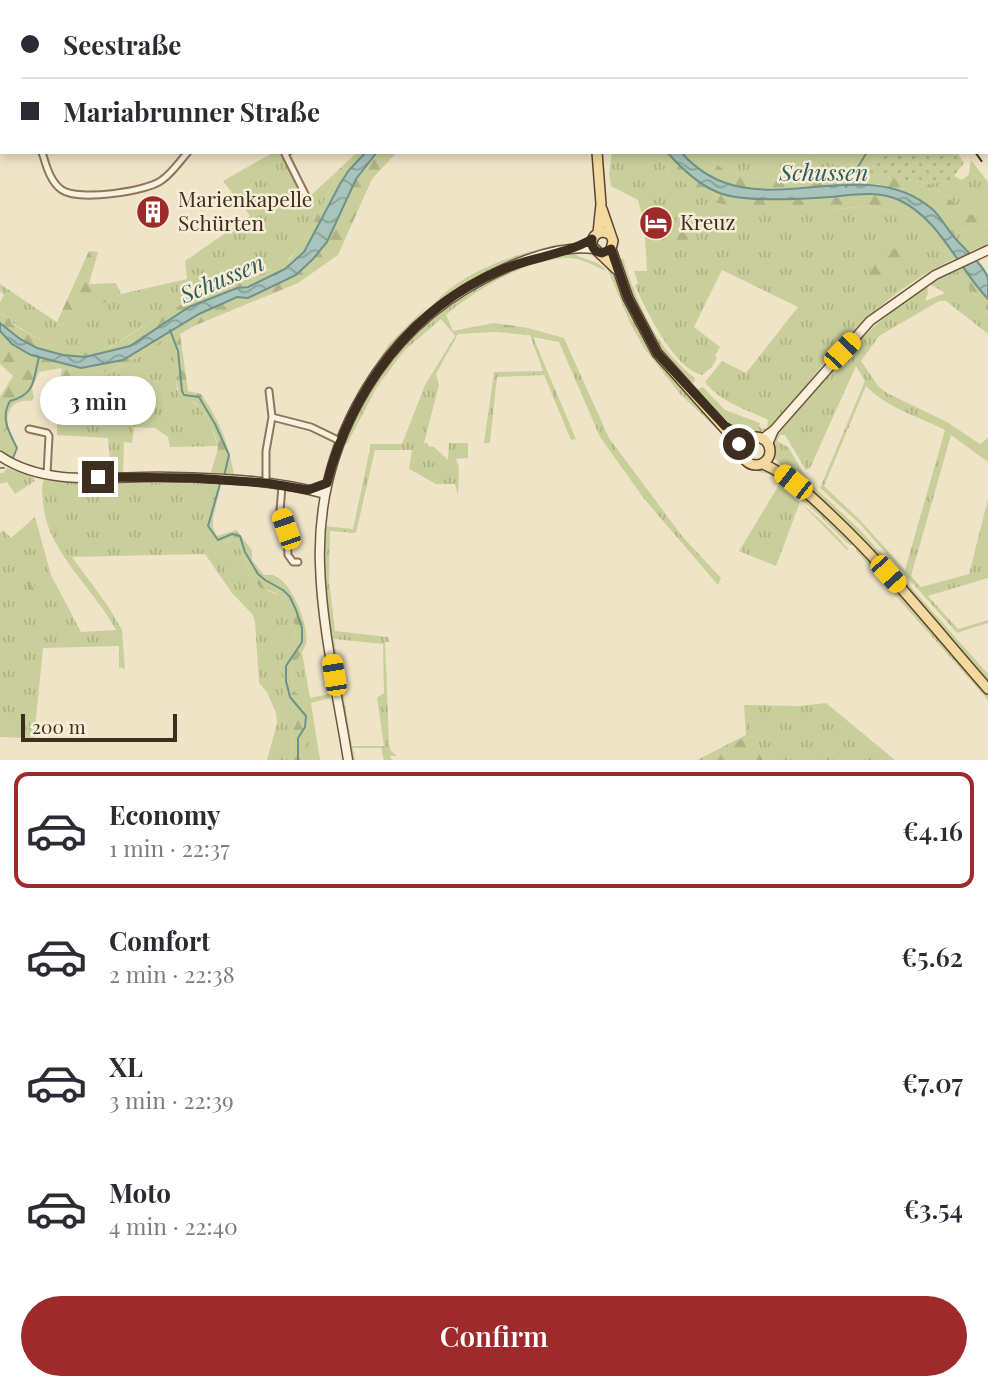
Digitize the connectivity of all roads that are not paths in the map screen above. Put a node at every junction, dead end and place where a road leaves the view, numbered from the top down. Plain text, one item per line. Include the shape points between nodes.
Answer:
1 (43, 154) edge
2 (186, 154) edge
3 (285, 154) edge
4 (597, 154) edge
5 (310, 202) dead end
6 (601, 204) junction
7 (609, 234) junction
8 (599, 245) junction
9 (988, 250) edge
10 (269, 391) dead end
11 (272, 417) junction
12 (725, 426) junction
13 (29, 429) dead end
14 (750, 439) junction
15 (340, 441) junction
16 (765, 441) junction
17 (743, 448) junction
18 (769, 455) junction
19 (0, 456) edge
20 (763, 464) junction
21 (778, 470) junction
22 (47, 474) junction
23 (266, 483) junction
24 (327, 483) junction
25 (282, 486) junction
26 (308, 490) junction
27 (325, 494) junction
28 (298, 562) dead end
29 (988, 690) edge
30 (348, 760) edge

1 - 2 street via 62,190 85,195 155,184
3 - 5 street
4 - 6 main road
6 - 7 main road
6 - 8 main road
7 - 8 main road
7 - 8 main road via 613,241
8 - 12 main road via 617,271 657,353
8 - 15 main road via 541,256 500,270 454,296 408,335 373,377
9 - 16 main road via 916,286 870,321
10 - 11 street
11 - 15 street via 311,427
11 - 23 street
12 - 14 main road
12 - 17 main road
13 - 22 street via 49,436
14 - 16 main road
14 - 17 main road
15 - 24 main road
16 - 18 main road
17 - 20 main road via 747,462
18 - 20 main road
18 - 21 main road
19 - 22 main road
20 - 21 main road
21 - 29 main road via 860,542
22 - 23 main road
23 - 25 main road
24 - 26 main road
24 - 27 main road
25 - 26 main road
25 - 28 street via 280,511 289,555
26 - 27 main road
27 - 30 main road via 320,562

